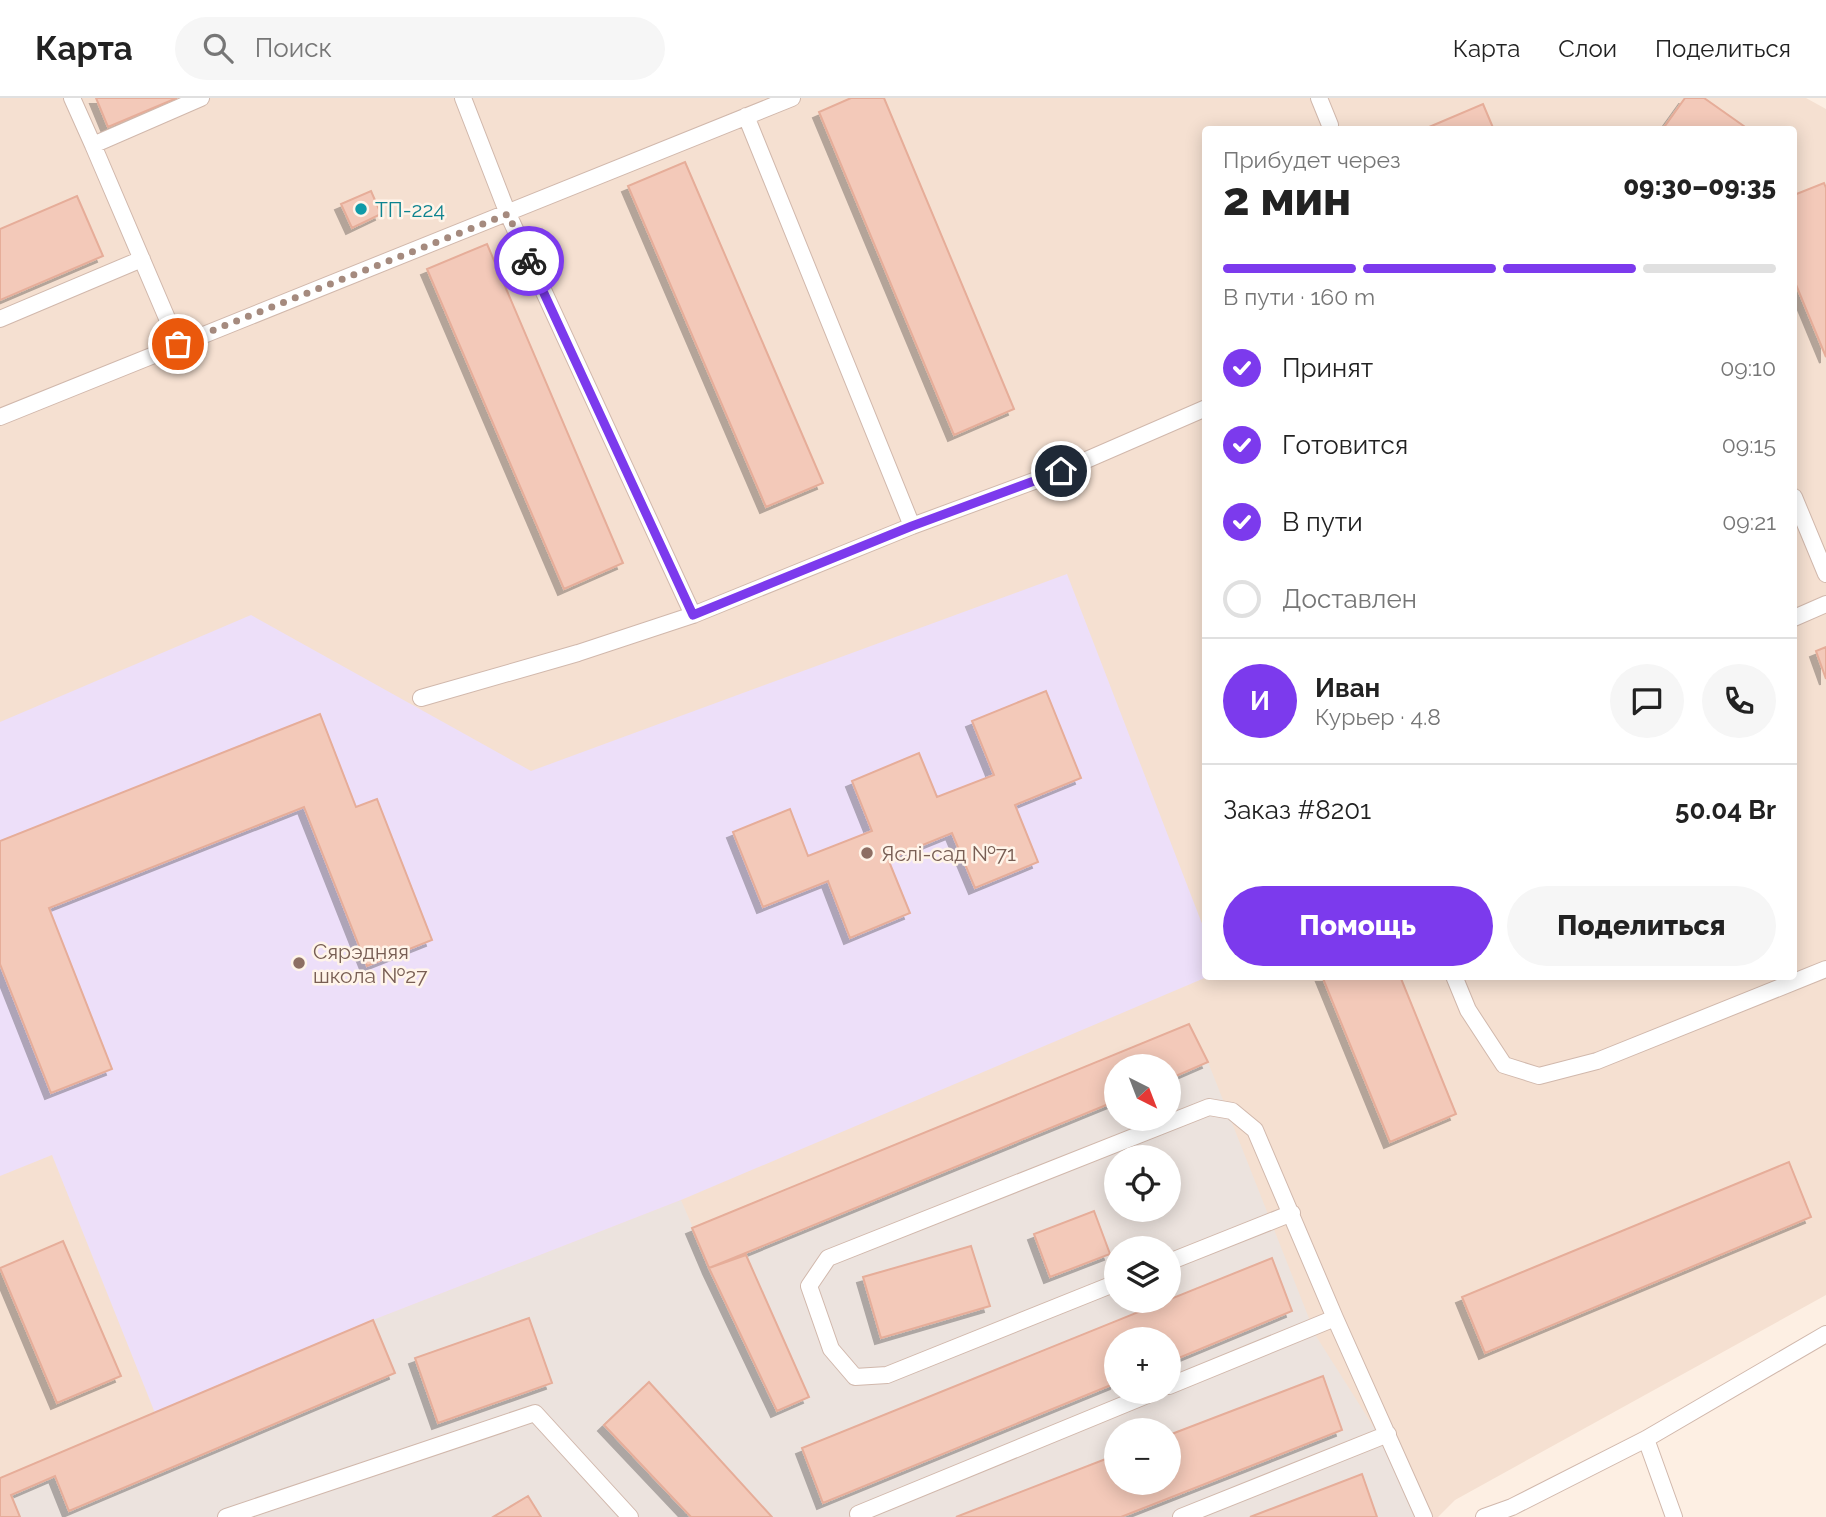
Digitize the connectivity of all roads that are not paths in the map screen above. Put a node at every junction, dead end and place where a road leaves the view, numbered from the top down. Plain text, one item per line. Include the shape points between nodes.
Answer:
1 (72, 98) edge
2 (201, 98) edge
3 (463, 98) edge
4 (792, 98) edge
5 (1319, 98) edge
6 (746, 116) junction
7 (1330, 125) dead end
8 (93, 145) junction
9 (508, 214) junction
10 (142, 259) junction
11 (0, 319) edge
12 (178, 344) junction
13 (1202, 410) edge
14 (0, 417) edge
15 (1797, 504) edge
16 (912, 526) junction
17 (1826, 574) edge
18 (1826, 604) edge
19 (693, 615) junction
20 (1797, 617) edge
21 (421, 698) dead end
22 (1826, 969) edge
23 (1456, 980) edge
24 (1292, 1213) junction
25 (1181, 1257) edge
26 (1104, 1288) edge
27 (1335, 1318) junction
28 (1826, 1334) edge
29 (1181, 1381) edge
30 (1125, 1404) edge
31 (1388, 1434) junction
32 (1646, 1438) junction
33 (858, 1514) dead end
34 (226, 1517) edge
35 (631, 1517) edge
36 (1181, 1517) edge
37 (1424, 1517) edge
38 (1484, 1517) edge
39 (1674, 1517) edge

1 - 8 lane
2 - 8 lane
3 - 9 lane
4 - 6 lane
5 - 7 lane
6 - 9 lane
6 - 16 lane
8 - 10 lane
9 - 12 lane
9 - 19 lane
10 - 11 lane
10 - 12 lane
12 - 14 lane
13 - 16 lane via 1061,471
15 - 17 lane
16 - 19 lane
18 - 20 lane
19 - 21 lane
22 - 23 lane via 1597,1061 1539,1076 1504,1065 1468,1010
24 - 25 lane
24 - 26 lane via 1255,1130 1232,1111 1209,1107 828,1258 809,1286 831,1349 855,1377 887,1375
24 - 27 lane
27 - 29 lane
27 - 31 lane
28 - 32 lane
30 - 33 lane
31 - 36 lane
31 - 37 lane
32 - 38 lane via 1513,1507
32 - 39 lane
34 - 35 lane via 535,1413

